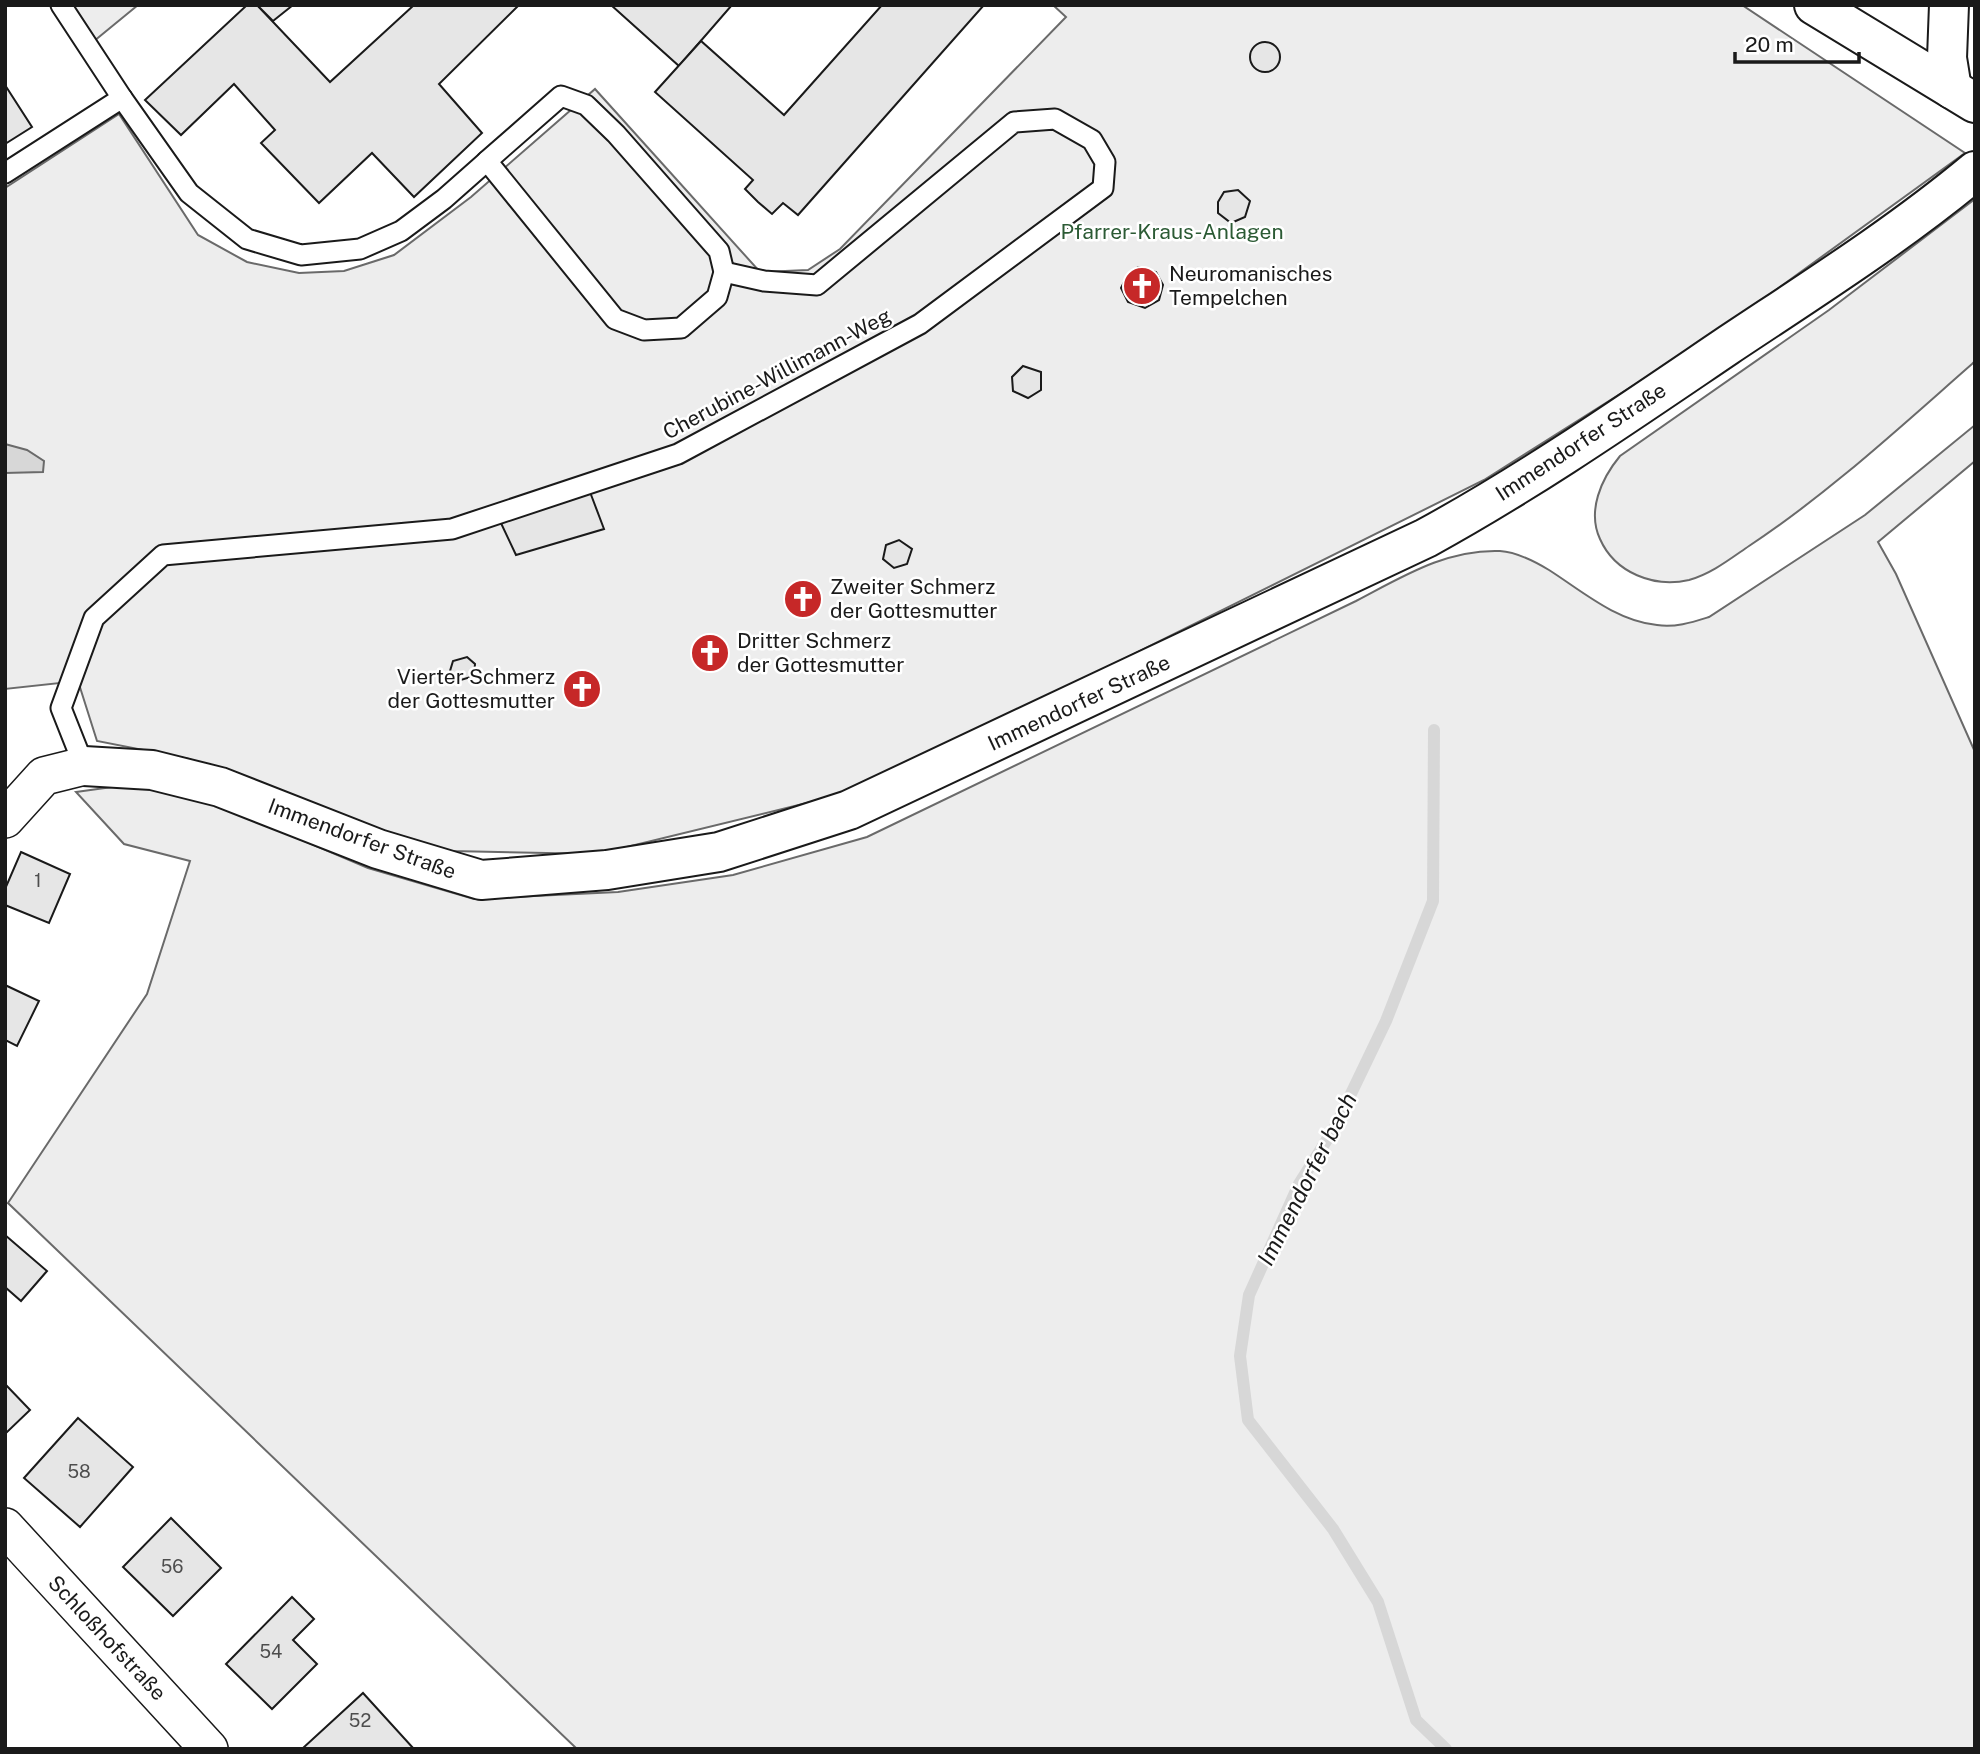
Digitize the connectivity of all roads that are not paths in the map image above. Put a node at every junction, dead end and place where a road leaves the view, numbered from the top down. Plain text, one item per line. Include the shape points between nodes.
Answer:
1 (61, 5) edge
2 (1949, 5) edge
3 (1825, 7) edge
4 (1963, 96) edge
5 (122, 98) junction
6 (487, 161) junction
7 (1975, 171) edge
8 (5, 173) edge
9 (724, 272) junction
10 (84, 766) junction
11 (5, 819) edge
12 (5, 1527) edge
13 (209, 1749) edge

1 - 5 lane
2 - 4 street via 1947,58
3 - 4 street
5 - 6 lane via 189,193 247,239 301,256 360,249 401,231
5 - 8 lane
6 - 9 lane via 561,96 586,105 719,251
6 - 9 lane via 614,319 644,330 681,328 717,297
7 - 10 street, Immendorfer Straße via 1875,247 1518,485 1455,522 849,810 719,852 607,870 481,880 378,849 220,787 152,769
9 - 10 lane, Cherubine-Willimann-Weg via 817,285 1014,122 1055,119 1092,140 1105,162 1103,188 920,324 678,454 452,529 163,555 94,618 61,708
10 - 11 street via 44,776
12 - 13 street, Schloßhofstraße

